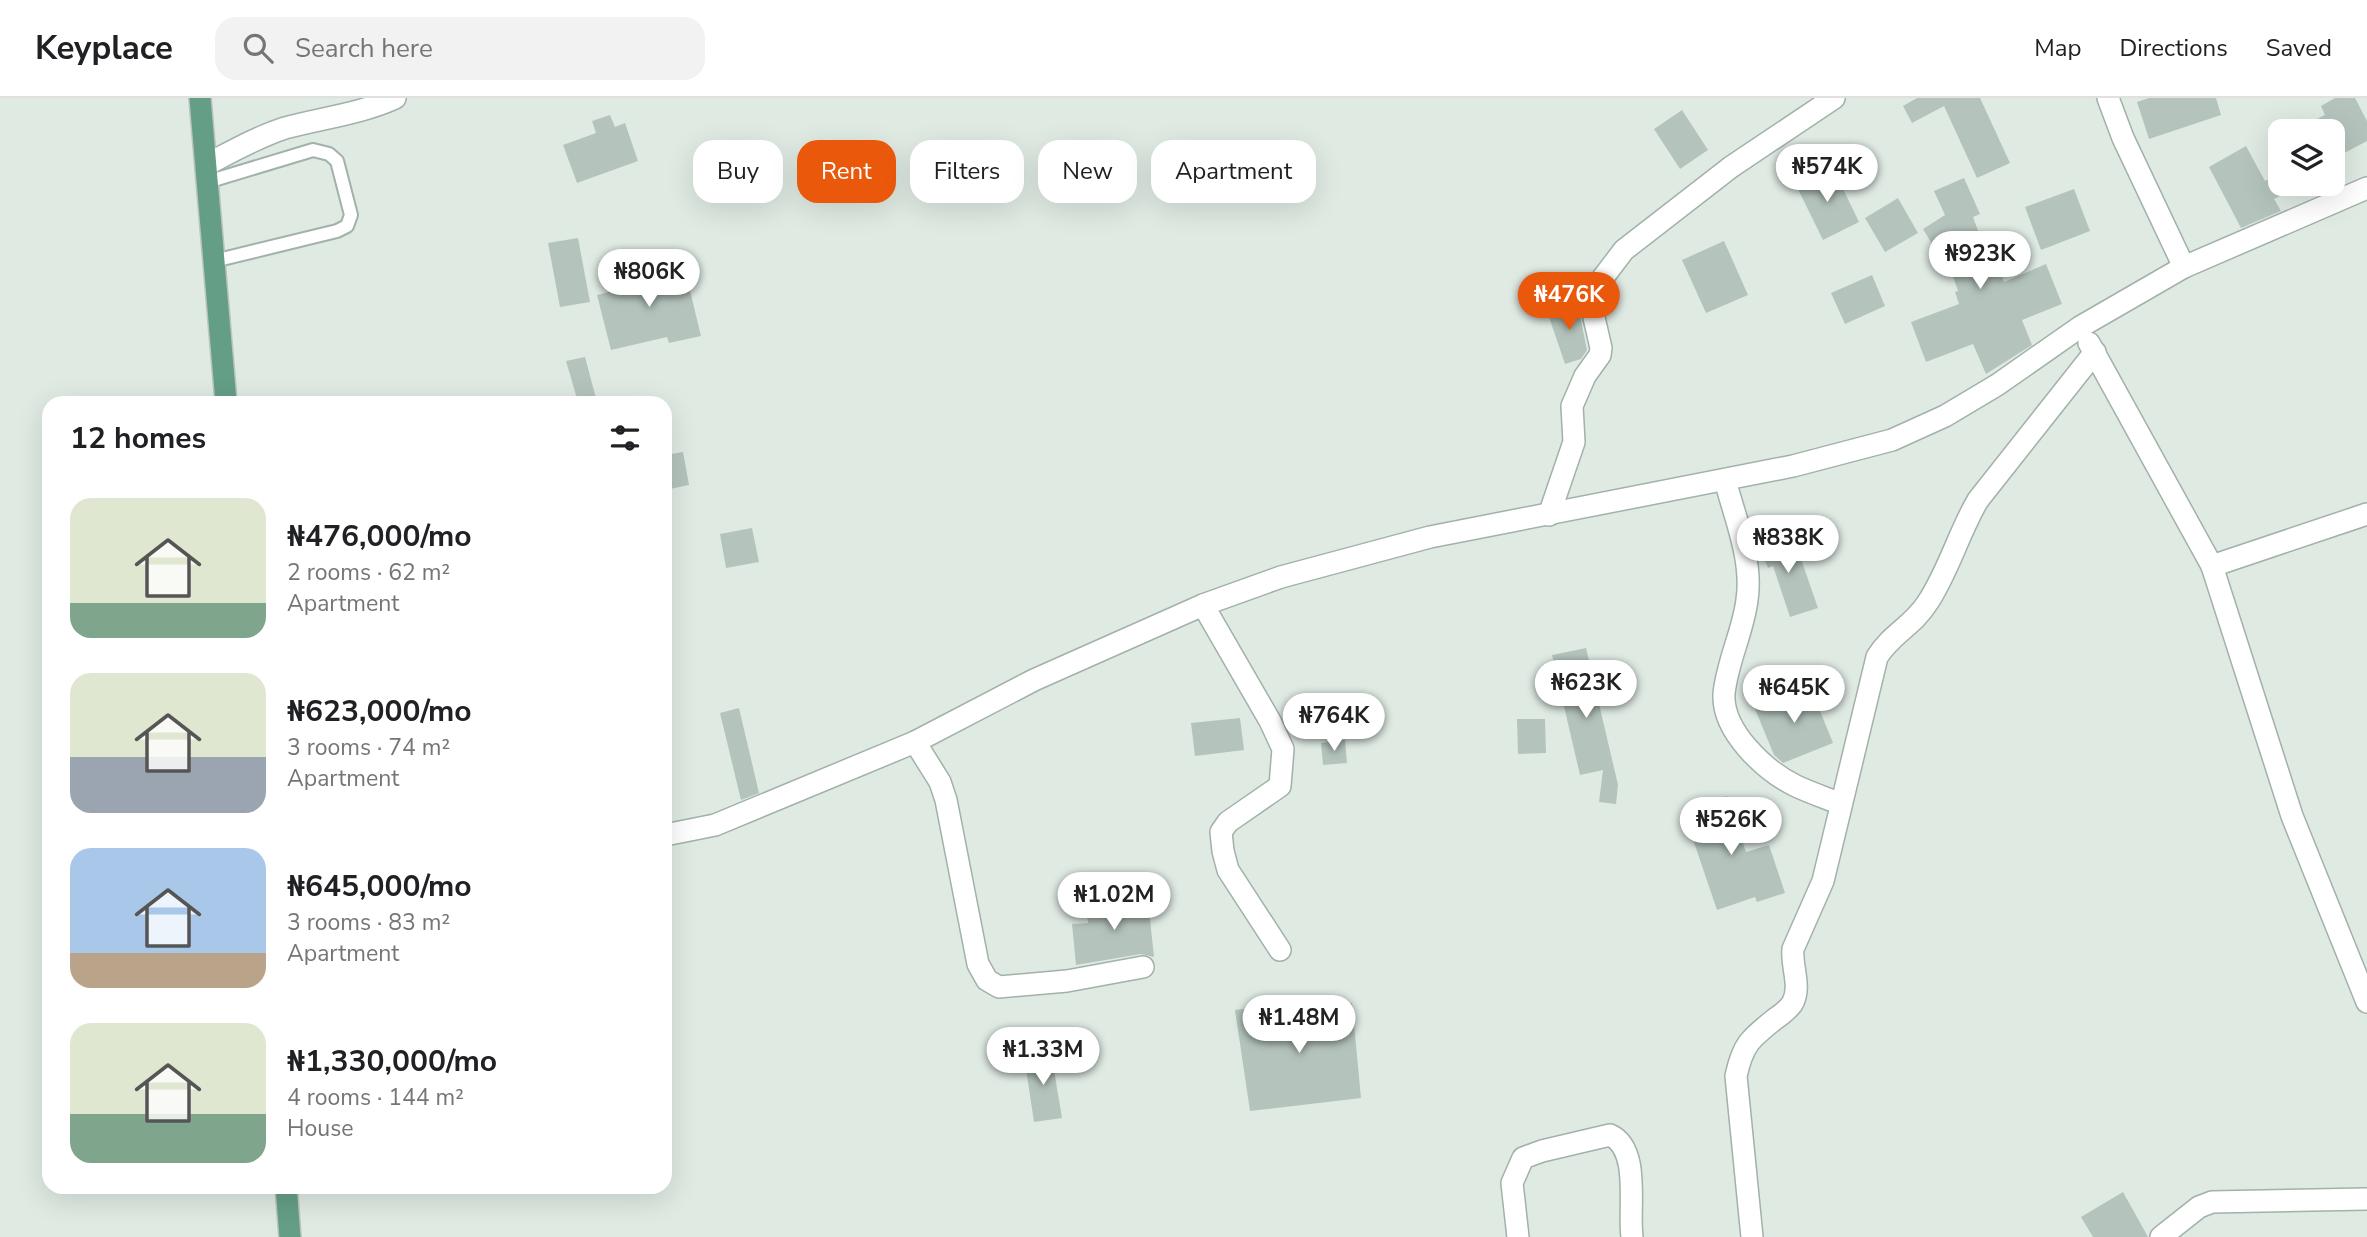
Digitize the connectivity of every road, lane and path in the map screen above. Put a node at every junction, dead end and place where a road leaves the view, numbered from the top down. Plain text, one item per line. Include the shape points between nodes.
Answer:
1 (200, 98) edge
2 (395, 98) edge
3 (1833, 98) edge
4 (2108, 98) edge
5 (206, 174) junction
6 (2367, 188) edge
7 (214, 261) junction
8 (2184, 267) junction
9 (2080, 327) junction
10 (2095, 352) junction
11 (225, 396) edge
12 (1725, 480) junction
13 (2367, 514) edge
14 (1549, 515) junction
15 (2212, 566) junction
16 (1203, 606) junction
17 (915, 742) junction
18 (1841, 804) junction
19 (672, 834) edge
20 (1280, 950) dead end
21 (1143, 967) dead end
22 (2367, 1002) edge
23 (287, 1194) edge
24 (2367, 1199) edge
25 (290, 1237) edge
26 (1518, 1237) edge
27 (1632, 1237) edge
28 (1752, 1237) edge
29 (2161, 1237) edge

1 - 5 main road
2 - 5 street via 250,141
3 - 14 street via 1647,230 1593,288 1589,304 1600,355 1572,406 1574,442
4 - 8 street
5 - 7 main road
5 - 7 lane via 313,150 329,154 337,161 351,215 347,226 337,231
6 - 8 street
7 - 11 main road
8 - 9 street
9 - 10 street
9 - 12 street via 1966,404 1892,440
10 - 15 street
10 - 18 street via 1978,500 1930,600 1907,628 1886,642 1877,657
12 - 14 street
12 - 18 street via 1748,576 1747,600 1724,694 1726,713 1734,734 1774,773
13 - 15 street
14 - 16 street via 1430,537 1281,577
15 - 22 street via 2292,816
16 - 17 street via 1034,680
16 - 20 street via 1283,749 1280,786 1228,822 1221,832 1228,870
17 - 19 street via 715,825
17 - 21 street via 946,800 978,964 987,980 999,987 1012,986
18 - 28 street via 1823,881 1793,949 1797,987 1792,1003 1755,1035 1741,1054 1736,1076
23 - 25 main road
24 - 29 street via 2212,1202
26 - 27 street via 1512,1183 1523,1158 1611,1135 1626,1147 1630,1165

